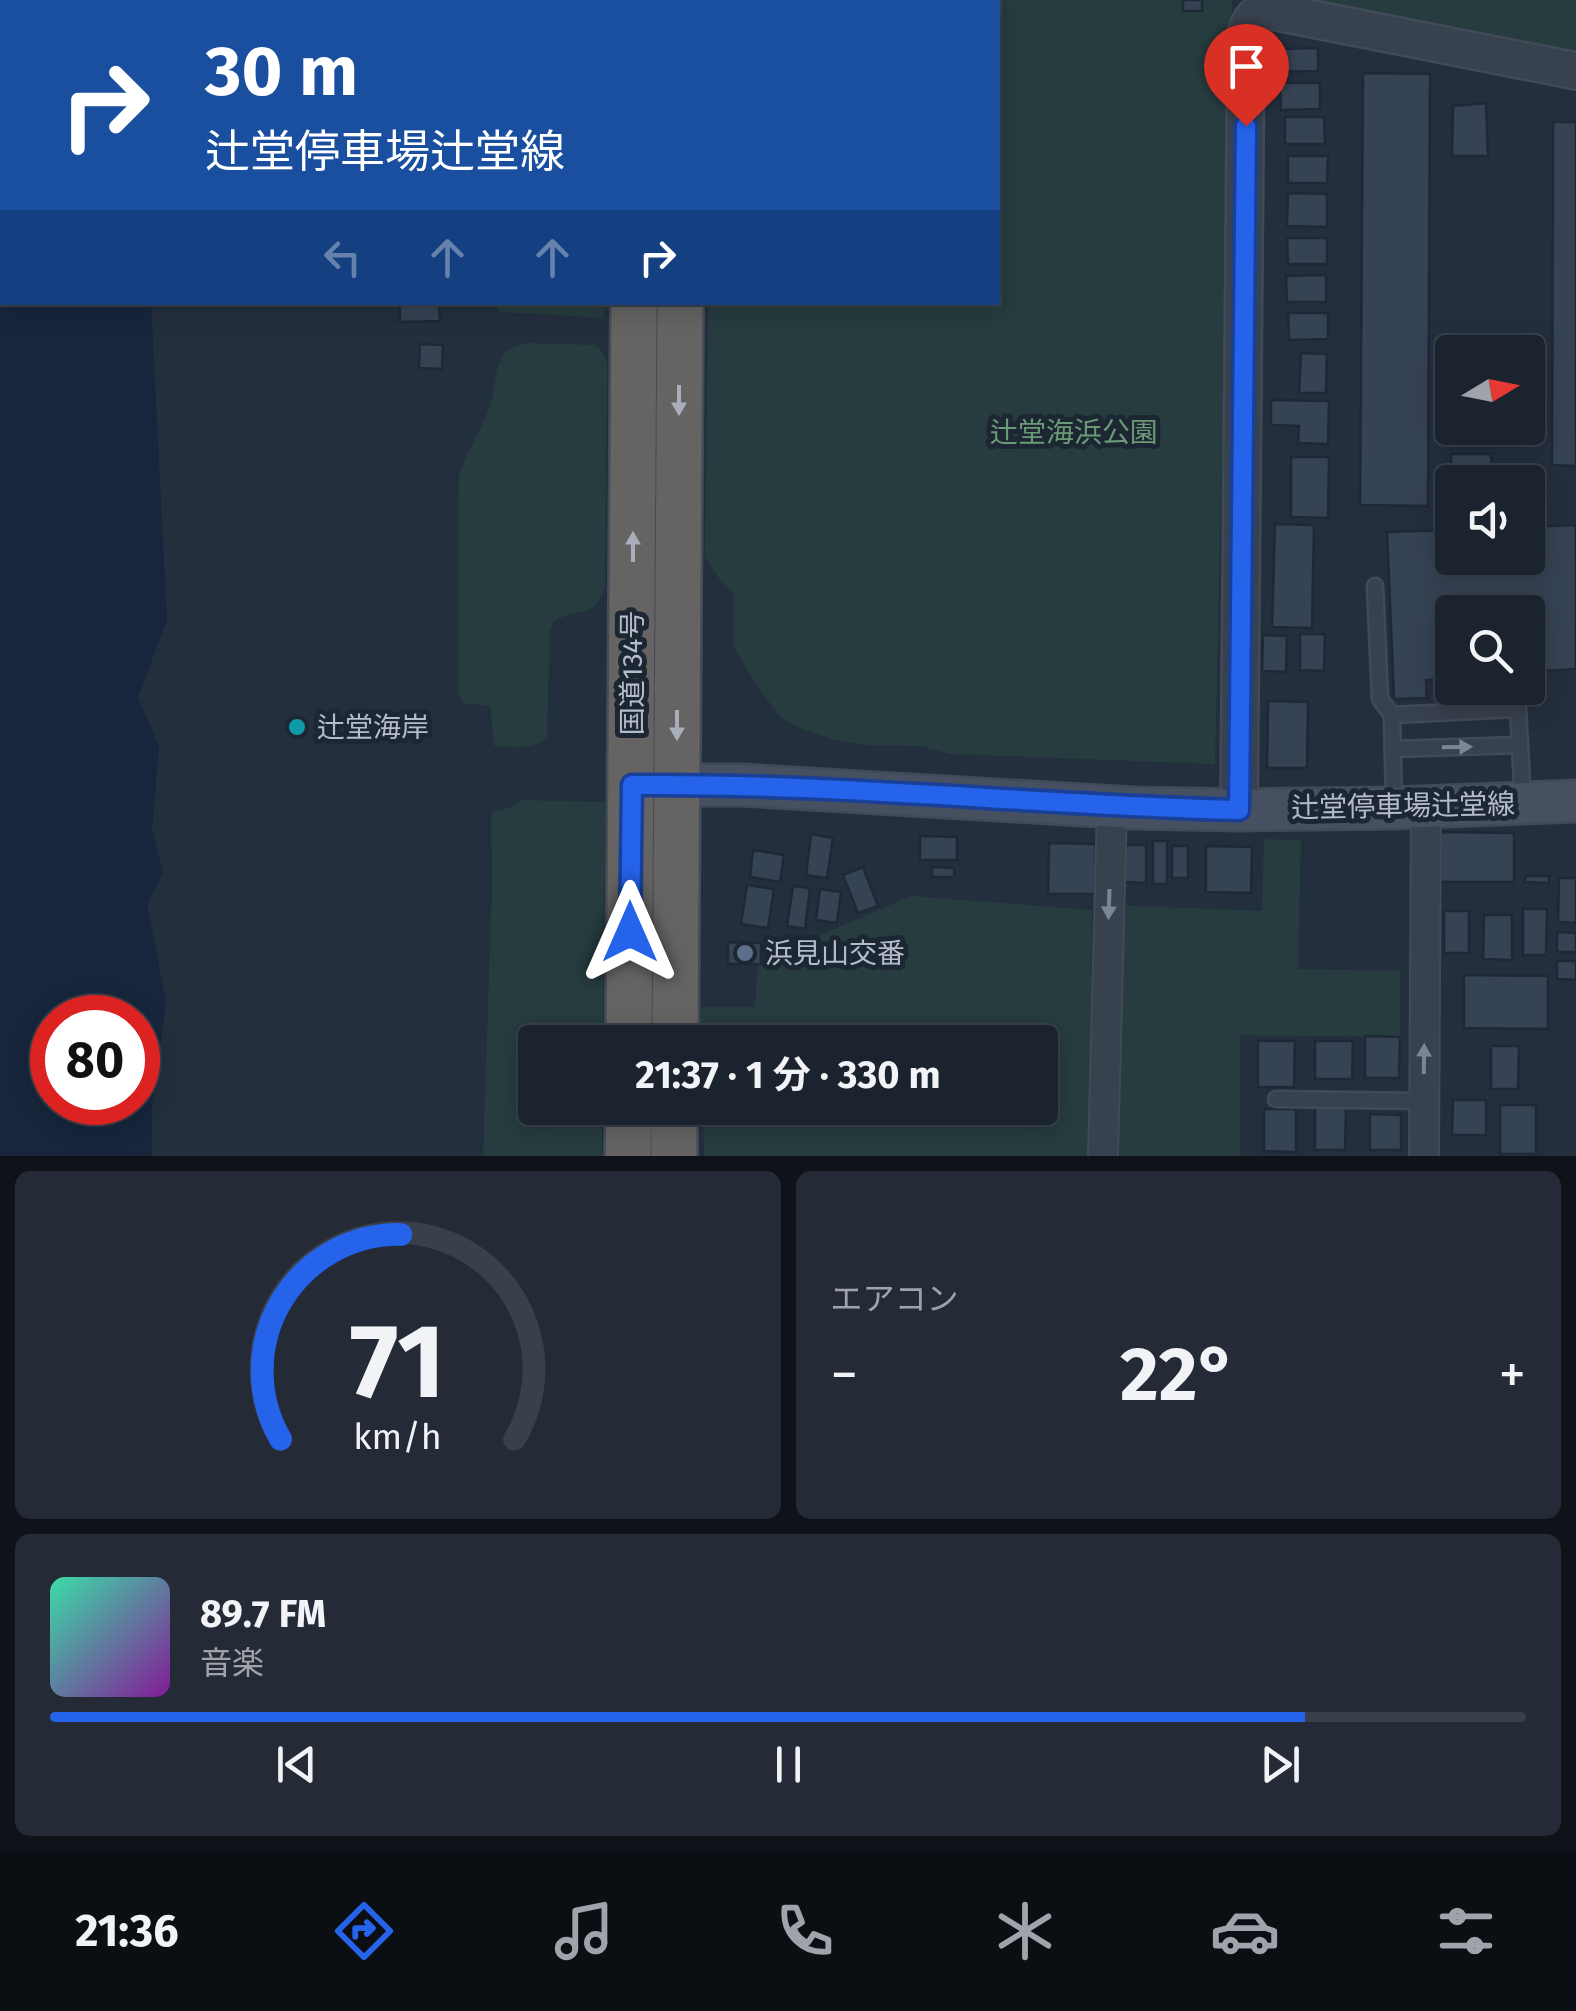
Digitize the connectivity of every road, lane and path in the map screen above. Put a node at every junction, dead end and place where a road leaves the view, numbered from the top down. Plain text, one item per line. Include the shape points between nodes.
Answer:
1 (1576, 71) edge
2 (634, 320) edge
3 (680, 320) edge
4 (1375, 586) dead end
5 (1392, 715) junction
6 (1520, 745) junction
7 (1393, 748) junction
8 (632, 785) junction
9 (676, 785) junction
10 (1576, 801) edge
11 (1524, 804) junction
12 (1112, 806) junction
13 (1410, 808) junction
14 (1239, 810) junction
15 (629, 1025) edge
16 (675, 1025) edge
17 (1276, 1099) dead end
18 (1424, 1101) junction
19 (629, 1125) edge
20 (674, 1125) edge
21 (628, 1156) edge
22 (674, 1156) edge
23 (1103, 1156) edge
24 (1424, 1156) edge

1 - 14 street via 1267,10 1250,21
2 - 3 highway
8 -> 2 highway, 国道134号
3 -> 9 highway, 国道134号
4 - 5 lane via 1380,700
5 - 6 lane via 1518,709
5 - 7 lane
7 -> 6 lane
6 - 11 lane
7 - 13 lane
8 - 9 main road, 辻堂停車場辻堂線
8 - 15 highway, 国道134号
9 - 12 main road, 辻堂停車場辻堂線
9 - 16 highway, 国道134号
10 - 11 main road, 辻堂停車場辻堂線
11 - 13 main road, 辻堂停車場辻堂線
12 - 14 main road, 辻堂停車場辻堂線
12 -> 23 street
13 - 14 main road, 辻堂停車場辻堂線
18 -> 13 street
17 - 18 lane
18 - 24 street
19 - 21 highway
20 - 22 highway

